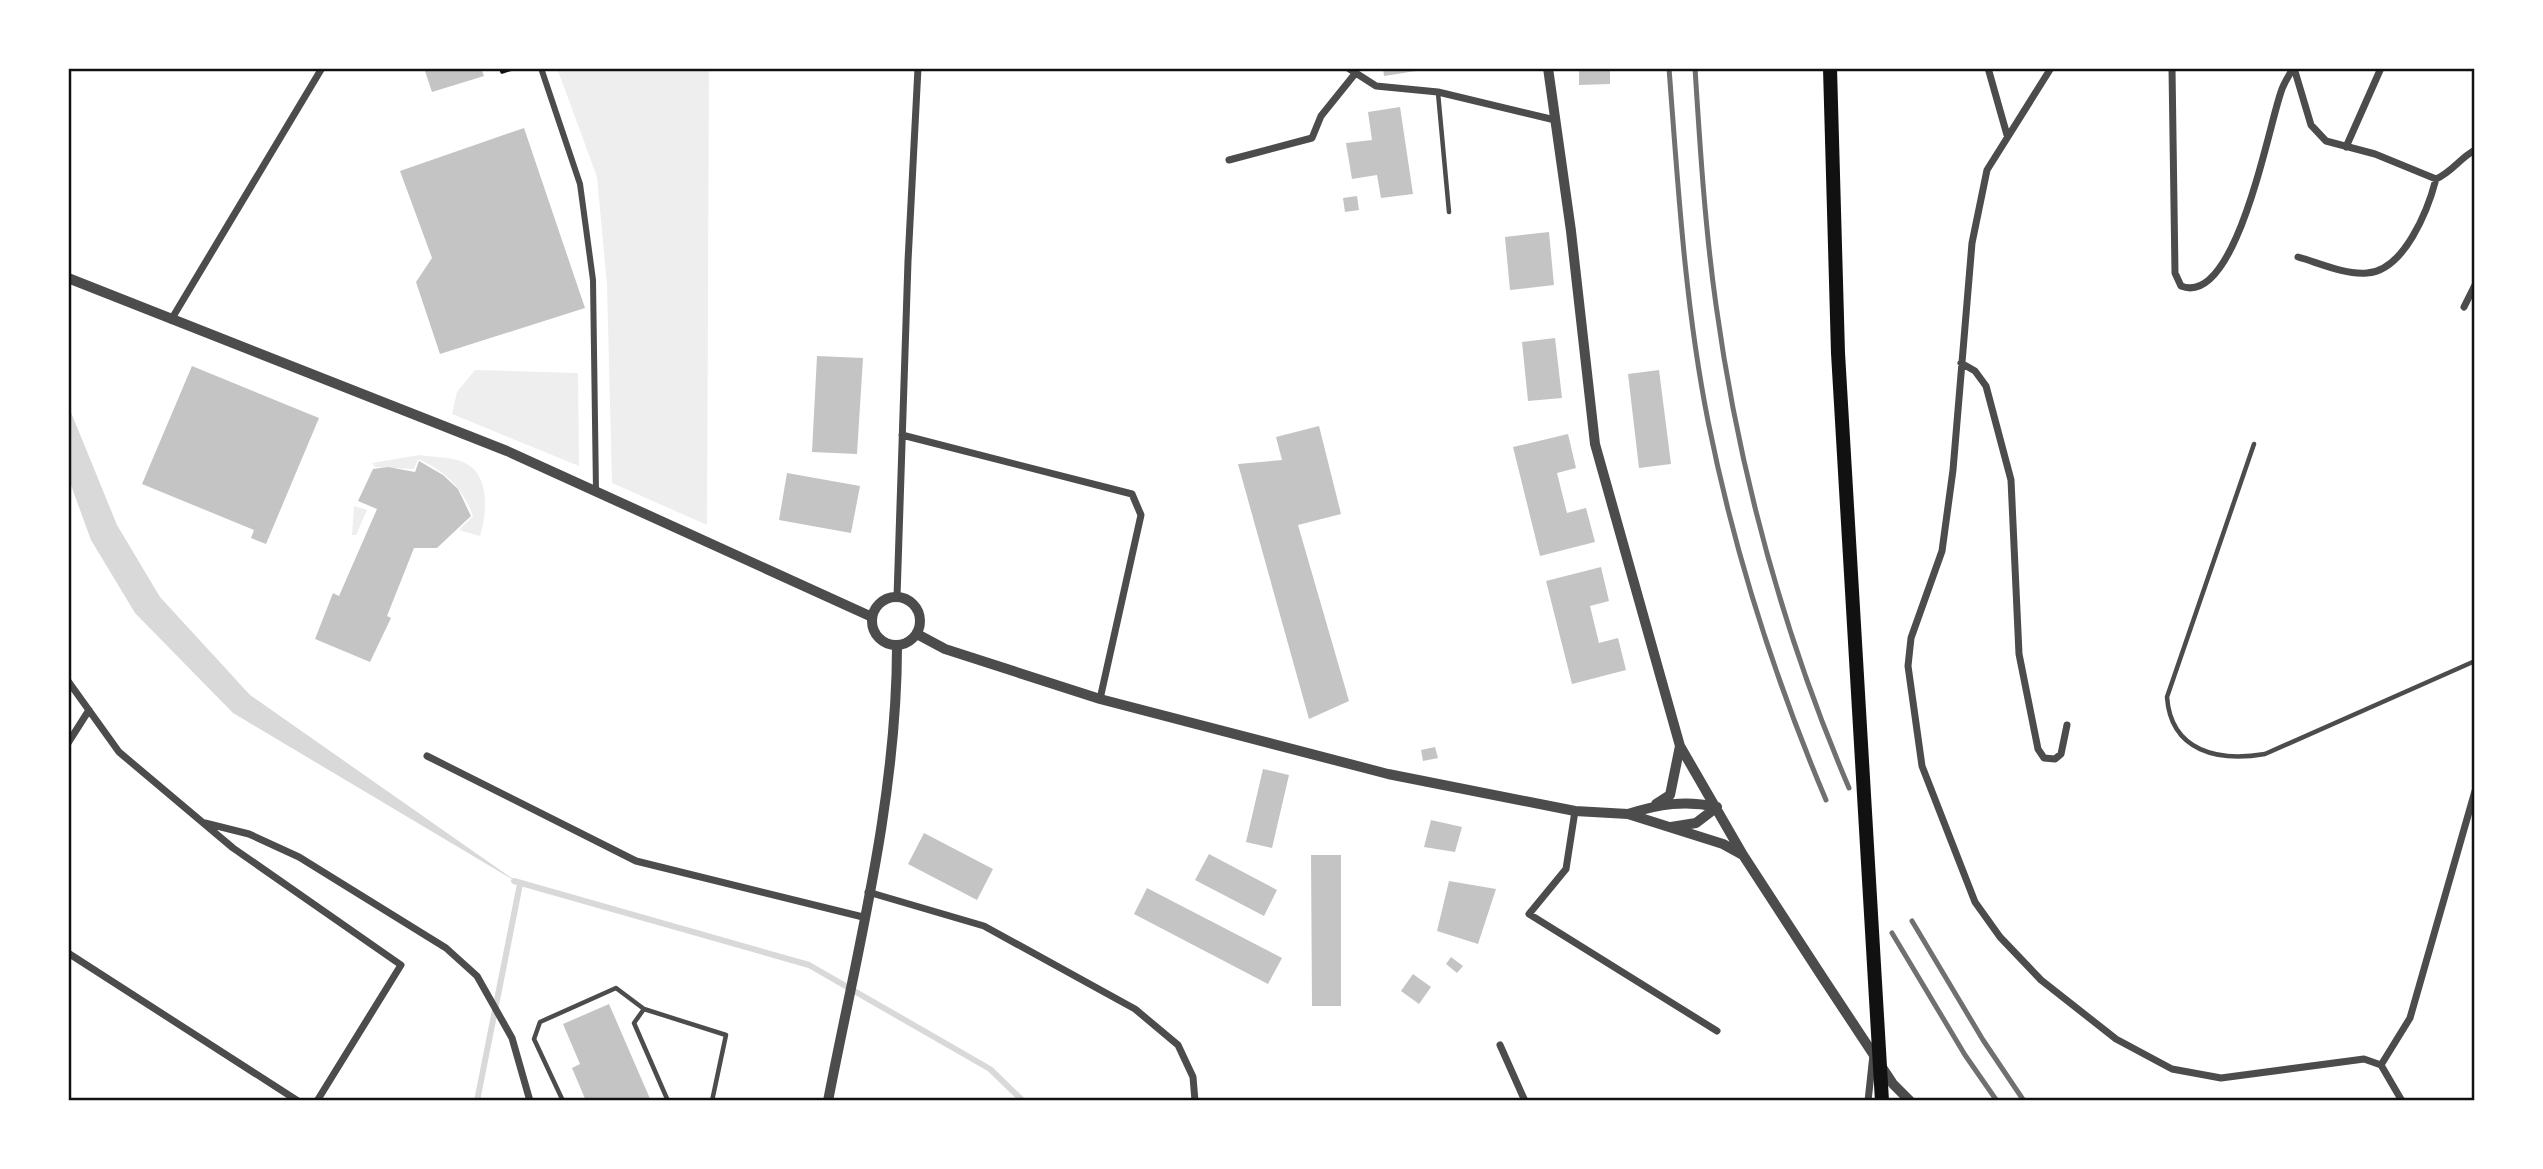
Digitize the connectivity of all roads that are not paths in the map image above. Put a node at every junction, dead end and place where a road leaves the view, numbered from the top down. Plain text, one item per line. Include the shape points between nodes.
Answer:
1 (322, 68) edge
2 (541, 68) edge
3 (918, 68) edge
4 (1348, 68) edge
5 (1548, 68) edge
6 (1830, 68) edge
7 (1988, 68) edge
8 (2051, 68) edge
9 (2172, 68) edge
10 (2293, 68) edge
11 (2381, 68) edge
12 (1354, 75) junction
13 (1438, 92) junction
14 (1555, 120) junction
15 (2007, 135) junction
16 (2346, 147) junction
17 (2475, 150) edge
18 (1229, 160) dead end
19 (2436, 179) junction
20 (1449, 212) dead end
21 (2298, 257) dead end
22 (68, 278) edge
23 (2475, 285) edge
24 (2464, 307) dead end
25 (171, 320) junction
26 (1961, 363) junction
27 (902, 435) junction
28 (2254, 444) dead end
29 (596, 491) junction
30 (897, 597) junction
31 (872, 617) junction
32 (917, 634) junction
33 (897, 646) junction
34 (2475, 661) edge
35 (68, 681) edge
36 (1100, 699) junction
37 (89, 710) junction
38 (2067, 725) dead end
39 (68, 743) edge
40 (1680, 746) junction
41 (427, 755) dead end
42 (2475, 791) edge
43 (1656, 805) junction
44 (1717, 807) junction
45 (1575, 811) junction
46 (1628, 814) junction
47 (202, 822) junction
48 (1668, 828) junction
49 (1743, 855) junction
50 (868, 892) junction
51 (862, 921) junction
52 (68, 953) edge
53 (643, 1009) junction
54 (1717, 1031) dead end
55 (1500, 1045) dead end
56 (1873, 1054) junction
57 (2381, 1065) junction
58 (1893, 1084) junction
59 (298, 1101) edge
60 (317, 1101) edge
61 (530, 1101) edge
62 (563, 1101) edge
63 (668, 1101) edge
64 (712, 1101) edge
65 (828, 1101) edge
66 (1195, 1101) edge
67 (1525, 1101) edge
68 (1868, 1101) edge
69 (1882, 1101) edge
70 (1899, 1101) edge
71 (1910, 1101) edge
72 (2402, 1101) edge

1 - 25 street
2 - 29 street via 580,184 591,267
3 - 27 street
4 - 12 street
5 - 14 street
6 - 69 highway via 1838,353
7 - 15 street
8 - 15 street via 2024,117
9 - 10 street via 2175,273 2181,286 2192,290 2204,286 2224,264 2249,206 2281,89
10 - 16 street via 2311,125 2326,141
11 - 16 street
12 - 13 street via 1376,86
12 - 18 street via 1328,105 1312,138
13 - 14 street
13 - 20 lane
14 - 40 street via 1595,444
15 - 26 street via 1987,170 1972,243
16 - 19 street
17 - 19 street
19 - 21 street via 2409,243 2386,268 2356,272
22 - 25 street
23 - 24 street
25 - 29 street via 377,398
26 - 38 street via 1975,371 1986,386 2011,480 2019,654 2038,749 2044,758 2062,754
26 - 57 street via 1942,551 1911,638 1908,666 1922,766 1975,902 2000,937 2041,980 2116,1039 2172,1069 2221,1078 2339,1060 2364,1059
27 - 30 street
27 - 36 street via 1132,494 1141,515
28 - 34 lane via 2167,697 2168,717 2175,731 2207,753 2237,759 2265,754
29 - 31 street
30 - 31 street via 884,601
30 - 32 street via 916,607 920,620
31 - 33 street via 878,637
32 - 33 street
32 - 36 street via 945,649
33 - 50 street via 888,785
35 - 37 street
36 - 45 street via 1388,774
37 - 39 street
37 - 47 street via 119,752
40 - 43 street via 1670,795
40 - 44 street
41 - 51 street via 636,861
42 - 57 street via 2410,1018
43 - 44 street via 1691,801
43 - 46 street
44 - 48 street via 1696,823
44 - 49 street
45 - 46 street
45 - 54 street via 1566,869 1529,914
46 - 48 street
47 - 60 street via 401,965
47 - 61 street via 249,834 299,857 446,948 477,976 512,1038
48 - 49 street via 1723,844
49 - 56 street
50 - 51 street
50 - 66 street via 984,926 1135,1009 1178,1045 1193,1077
51 - 65 street
52 - 59 street
53 - 62 lane via 616,988 540,1022 534,1039
53 - 63 lane via 634,1023
53 - 64 lane via 726,1035
55 - 67 street
56 - 58 street
56 - 68 street
57 - 72 street
58 - 70 street
58 - 71 street

